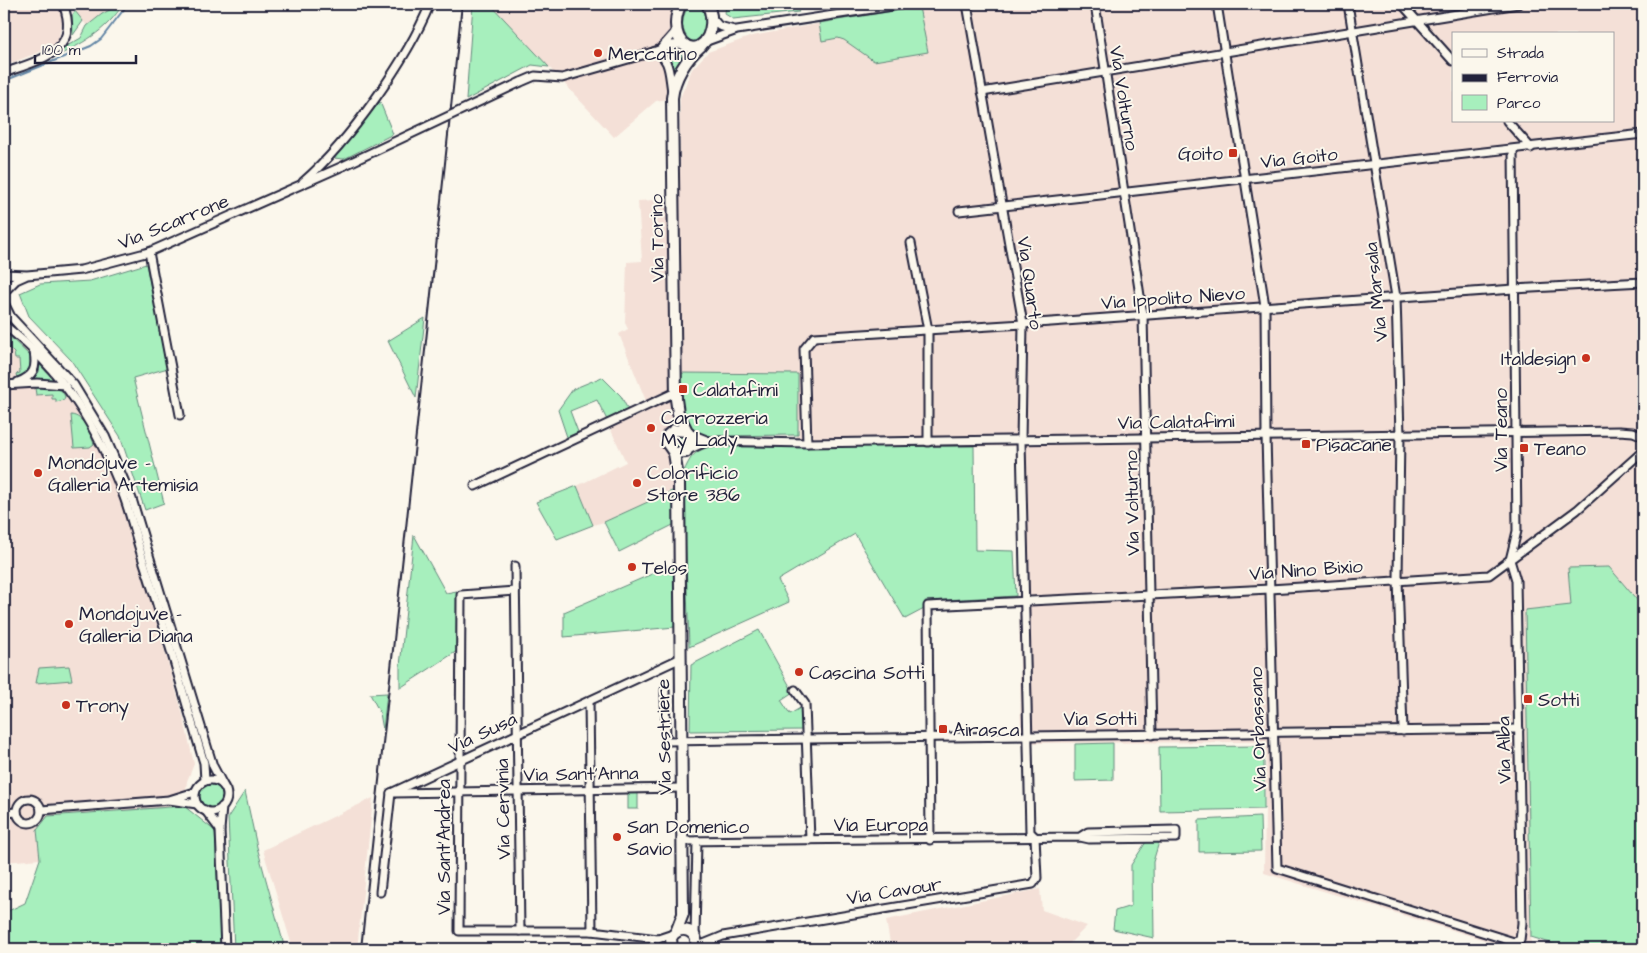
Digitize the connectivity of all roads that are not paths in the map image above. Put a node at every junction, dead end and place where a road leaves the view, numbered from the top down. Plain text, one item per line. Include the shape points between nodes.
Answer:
1 (63, 4) edge
2 (430, 4) edge
3 (904, 4) edge
4 (967, 4) edge
5 (1094, 4) edge
6 (1217, 4) edge
7 (1348, 4) edge
8 (1402, 4) edge
9 (1518, 4) edge
10 (680, 6) edge
11 (711, 9) edge
12 (1418, 21) junction
13 (677, 30) junction
14 (737, 30) junction
15 (1352, 33) junction
16 (703, 44) junction
17 (684, 45) junction
18 (662, 47) junction
19 (652, 52) junction
20 (1225, 54) junction
21 (1452, 60) edge
22 (684, 65) junction
23 (1104, 72) junction
24 (4, 73) edge
25 (982, 92) junction
26 (673, 93) junction
27 (1508, 122) edge
28 (1643, 134) edge
29 (1532, 148) junction
30 (1513, 150) junction
31 (329, 156) junction
32 (1374, 165) junction
33 (341, 167) junction
34 (1245, 179) junction
35 (297, 187) junction
36 (1124, 193) junction
37 (1002, 206) junction
38 (959, 211) dead end
39 (911, 243) dead end
40 (149, 252) junction
41 (4, 274) edge
42 (28, 275) junction
43 (1643, 282) edge
44 (1514, 288) junction
45 (4, 292) edge
46 (1396, 297) junction
47 (4, 303) edge
48 (1265, 306) junction
49 (1143, 315) junction
50 (4, 324) edge
51 (1023, 324) junction
52 (928, 330) junction
53 (34, 352) junction
54 (12, 384) junction
55 (4, 385) edge
56 (65, 385) junction
57 (676, 392) junction
58 (678, 413) junction
59 (180, 415) dead end
60 (671, 432) junction
61 (688, 432) junction
62 (1516, 434) junction
63 (1400, 435) junction
64 (1266, 436) junction
65 (1643, 436) edge
66 (1146, 438) junction
67 (709, 441) junction
68 (1021, 441) junction
69 (807, 442) junction
70 (928, 442) junction
71 (688, 451) junction
72 (1643, 451) edge
73 (674, 453) junction
74 (678, 475) junction
75 (475, 486) dead end
76 (1510, 560) junction
77 (515, 566) dead end
78 (1398, 579) junction
79 (1270, 589) junction
80 (515, 590) junction
81 (1149, 594) junction
82 (1026, 600) junction
83 (678, 619) joint
84 (679, 660) junction
85 (666, 690) dead end
86 (795, 690) dead end
87 (589, 701) junction
88 (1519, 729) junction
89 (1403, 731) junction
90 (1274, 733) junction
91 (517, 734) junction
92 (1026, 735) junction
93 (1152, 735) junction
94 (929, 738) junction
95 (807, 739) junction
96 (680, 741) junction
97 (460, 760) junction
98 (204, 780) junction
99 (223, 785) junction
100 (682, 788) junction
101 (590, 790) junction
102 (518, 791) junction
103 (195, 792) junction
104 (391, 792) junction
105 (460, 792) junction
106 (169, 800) junction
107 (197, 804) junction
108 (222, 808) junction
109 (41, 810) junction
110 (205, 810) junction
111 (17, 812) junction
112 (4, 813) edge
113 (220, 830) junction
114 (1035, 837) junction
115 (1080, 837) junction
116 (810, 840) junction
117 (930, 840) junction
118 (682, 841) junction
119 (697, 841) junction
120 (1277, 868) joint
121 (380, 892) dead end
122 (683, 914) junction
123 (520, 931) junction
124 (592, 931) junction
125 (674, 933) junction
126 (658, 939) junction
127 (695, 940) edge
128 (225, 949) edge
129 (672, 949) edge

1 - 24 street via 67,32 56,52
2 - 31 street, Via Scarrone via 422,24 387,81
3 - 14 street
4 - 25 street, Via Quarto
5 - 23 street, Via Volturno
6 - 20 street, Via Orbassano
7 - 15 street, Via Marsala
8 - 12 street
9 - 12 street
10 - 13 main road
11 - 14 street via 719,26
11 - 16 main road via 709,34
12 - 15 street
12 - 21 street
13 - 17 main road via 677,36
13 - 18 street
14 - 16 street
15 - 20 street
15 - 32 street, Via Marsala
16 - 17 main road via 694,48
16 - 22 main road
17 - 18 street
17 - 22 main road
18 - 19 street, Via Scarrone
19 - 26 street via 661,56 668,65
19 - 33 street, Via Scarrone, bridge via 562,78 535,76
20 - 23 street
20 - 34 street, Via Orbassano
22 - 26 main road, Via Torino
23 - 25 street
23 - 36 street, Via Volturno
25 - 37 street, Via Quarto
26 - 57 main road, Via Torino
27 - 29 street
28 - 29 street, Via Goito
29 - 30 street, Via Goito
30 - 32 street, Via Goito
30 - 44 street, Via Teano
31 - 33 street
31 - 35 street, Via Scarrone
32 - 34 street, Via Goito
32 - 46 street, Via Marsala
33 - 35 street, Via Scarrone
34 - 36 street, Via Goito
34 - 48 street, Via Orbassano
35 - 40 street, Via Scarrone
36 - 37 street, Via Goito
36 - 49 street, Via Volturno
37 - 38 street, Via Goito
37 - 51 street, Via Quarto
39 - 52 street
40 - 42 street, Via Scarrone via 81,270
40 - 59 street
41 - 42 street, Via Scarrone
42 - 45 street, Via Scarrone via 16,280
43 - 44 street, Via Ippolito Nievo
44 - 46 street, Via Ippolito Nievo
44 - 62 street, Via Teano
46 - 48 street, Via Ippolito Nievo
46 - 63 street, Via Marsala
47 - 99 street via 11,317 74,385 105,436 132,498 213,766
48 - 49 street, Via Ippolito Nievo
48 - 64 street, Via Orbassano
49 - 51 street, Via Ippolito Nievo
49 - 66 street, Via Volturno
50 - 53 street
51 - 52 street, Via Ippolito Nievo
51 - 68 street, Via Quarto
52 - 69 street, Via Ippolito Nievo via 814,337 804,348
52 - 70 street
53 - 54 street via 36,364 32,375
53 - 56 street
54 - 55 street
54 - 56 street
56 - 98 street via 97,435 124,498 204,762
57 - 58 main road, Via Torino
57 - 75 street
58 - 60 main road, Via Torino
58 - 61 main road, Via Torino
60 - 61 main road via 678,429
60 - 73 main road, Via Torino via 667,443
61 - 67 street, Via Calatafimi
61 - 71 main road, Via Torino via 692,441
62 - 63 street, Via Calatafimi
62 - 65 street, Via Calatafimi via 1619,431
62 - 76 street, Via Teano via 1516,531
63 - 64 street, Via Calatafimi
63 - 78 street, Via Marsala
64 - 66 street, Via Calatafimi
64 - 79 street, Via Orbassano
66 - 68 street, Via Calatafimi
66 - 81 street, Via Volturno
67 - 69 street, Via Calatafimi
67 - 71 street, Via Calatafimi
68 - 70 street, Via Calatafimi
68 - 82 street, Via Quarto
69 - 70 street, Via Calatafimi
71 - 73 main road
71 - 74 main road, Via Torino
72 - 76 street, Via Nino Bixio via 1577,510
73 - 74 main road, Via Torino
74 - 83 main road, Via Torino
76 - 78 street, Via Nino Bixio via 1488,575
76 - 88 street, Via Alba via 1516,580
77 - 80 street, Via Cervinia
78 - 79 street, Via Nino Bixio
78 - 89 street, Via Marsala
79 - 81 street, Via Nino Bixio
79 - 90 street, Via Orbassano
80 - 91 street, Via Cervinia
80 - 97 street, Via Sant'Andrea via 460,595
81 - 82 street, Via Nino Bixio
81 - 93 street, Via Volturno
82 - 92 street, Via Quarto
82 - 94 street, Via Nino Bixio via 928,606
83 - 84 main road, Via Sestriere
84 - 87 street, Via Susa
84 - 96 main road, Via Sestriere
85 - 96 street via 666,741
86 - 95 street via 805,704
87 - 91 street, Via Susa
87 - 101 street
88 - 89 street, Via Sotti
88 - 120 street, Via Alba via 1520,940 1514,942
89 - 90 street, Via Sotti
90 - 93 street, Via Sotti
90 - 120 street, Via Orbassano
91 - 97 street, Via Susa
91 - 102 street, Via Cervinia
92 - 93 street, Via Sotti
92 - 94 street, Via Sotti
92 - 114 street, Via Quarto via 1030,832
94 - 95 street, Via Sotti
94 - 117 street
95 - 96 street, Via Sotti
95 - 116 street
96 - 100 main road, Via Sestriere
97 - 104 street, Via Susa
97 - 105 street, Via Sant'Andrea
98 - 99 street via 215,780
98 - 103 street
99 - 108 street via 227,799
100 - 101 street, Via Sant'Anna
100 - 118 main road, Via Sestriere
101 - 102 street, Via Sant'Anna
101 - 124 street
102 - 105 street, Via Sant'Anna
102 - 123 street, Via Cervinia
103 - 106 street
103 - 107 street
104 - 105 street, Via Sant'Anna
104 - 121 street
105 - 123 street, Via Sant'Andrea via 459,931
106 - 107 street
106 - 109 street
107 - 110 street
108 - 110 street via 213,812
108 - 113 street
109 - 111 street via 34,801 26,800
109 - 111 street via 39,817 30,823 23,821
110 - 113 street
111 - 112 street
113 - 128 street
114 - 115 street, Via Europa
114 - 117 street, Via Europa
114 - 127 street, Via Cavour via 1037,878 1033,884
115 - 115 street, Via Europa via 1176,838 1176,830 1088,832
116 - 117 street, Via Europa
116 - 119 street, Via Europa
118 - 119 street, Via Europa
118 - 122 main road, Via Sestriere
119 - 127 street
122 - 125 main road
122 - 127 main road
123 - 124 street, Via Sant'Andrea
124 - 126 street, Via Sant'Andrea
125 - 126 street
125 - 127 main road via 682,929
125 - 129 main road via 670,942
126 - 129 street

